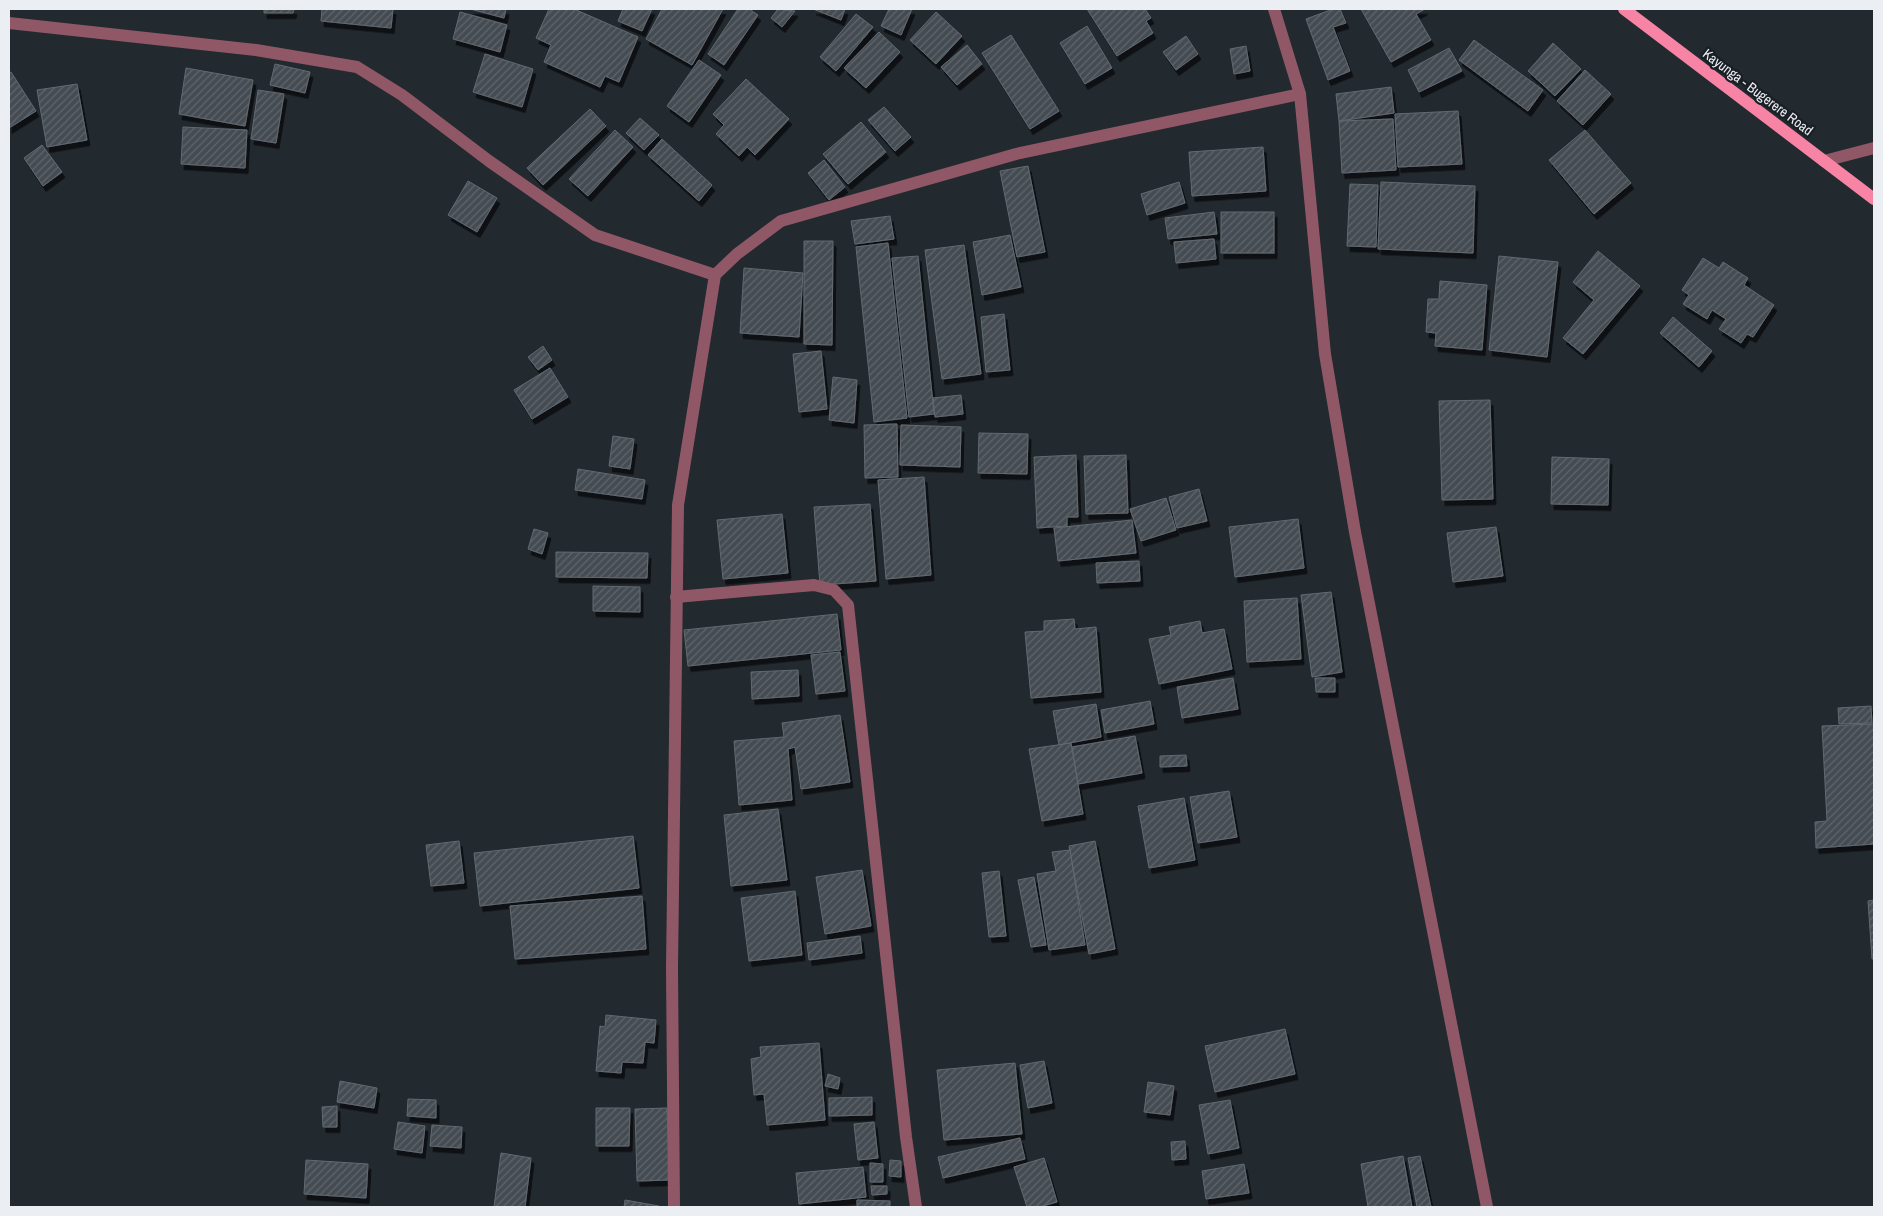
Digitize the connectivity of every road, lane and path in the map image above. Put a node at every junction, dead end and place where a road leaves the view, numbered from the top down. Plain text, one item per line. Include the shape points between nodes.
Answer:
1 (1274, 9) edge
2 (1624, 9) edge
3 (9, 23) edge
4 (1300, 94) junction
5 (1874, 148) edge
6 (1824, 161) junction
7 (1874, 199) edge
8 (715, 276) junction
9 (676, 597) junction
10 (674, 1207) edge
11 (916, 1207) edge
12 (1487, 1207) edge

1 - 4 street
2 - 6 main road, Kayunga - Bugerere Road
3 - 8 street via 256,50 357,67 402,95 489,162 595,236
4 - 8 street via 1016,154 781,221 737,254
4 - 12 street via 1325,354 1350,504
5 - 6 street
6 - 7 main road, Kayunga - Bugerere Road
8 - 9 street via 678,505
9 - 10 street via 672,968
9 - 11 street via 814,585 834,590 848,604

